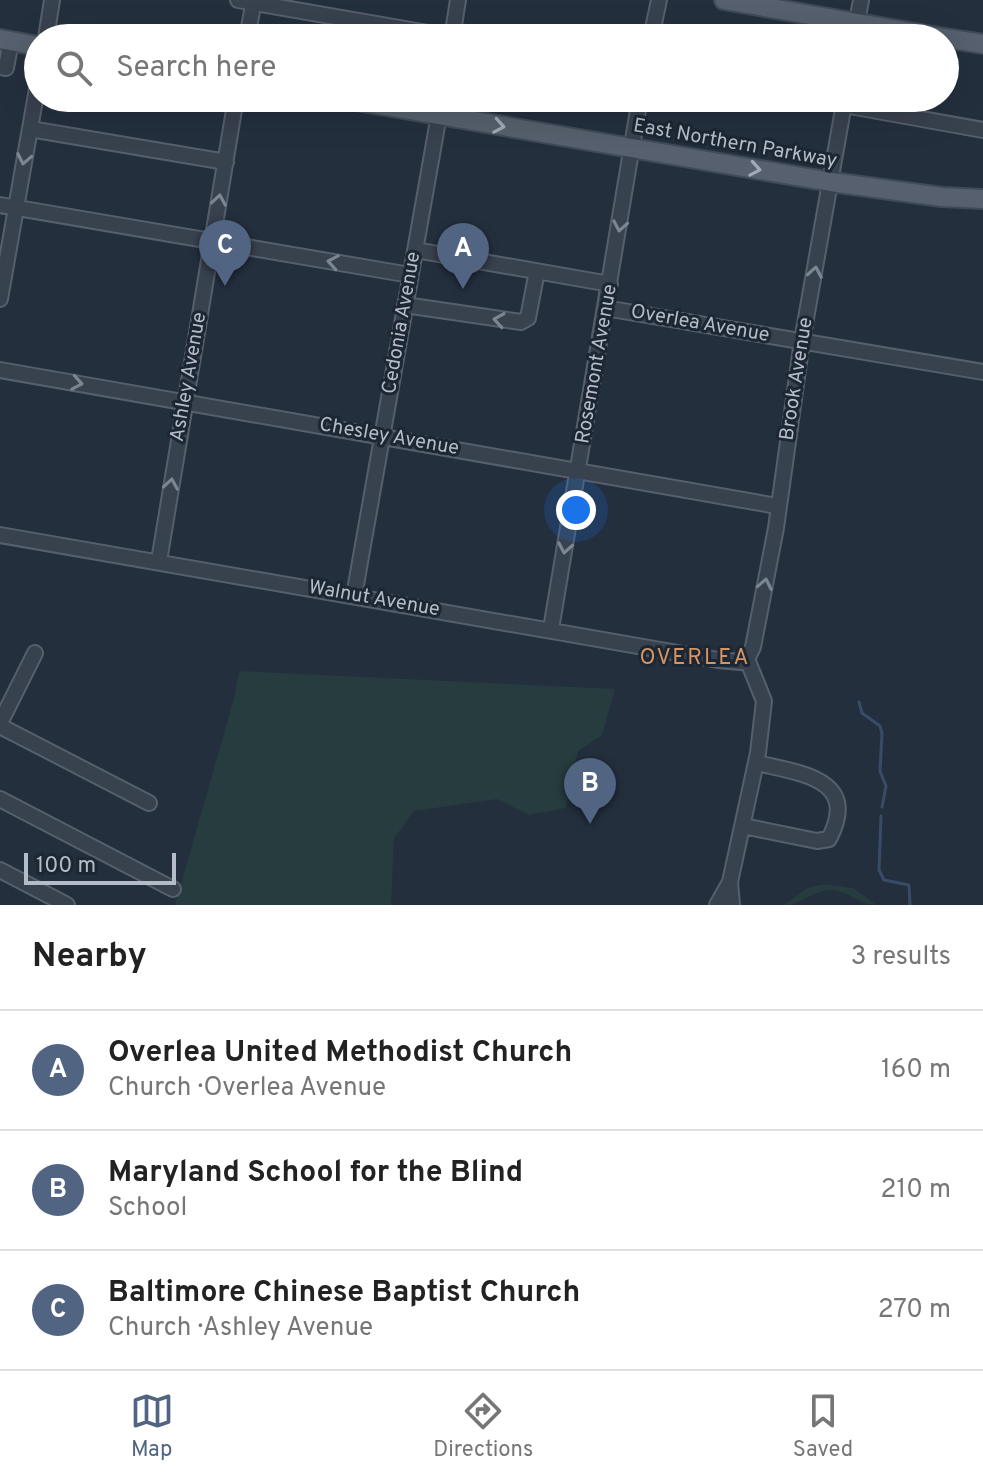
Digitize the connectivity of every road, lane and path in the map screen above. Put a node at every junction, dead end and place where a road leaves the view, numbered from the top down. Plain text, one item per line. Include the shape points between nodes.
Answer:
1 (52, 0) edge
2 (238, 0) edge
3 (458, 0) edge
4 (659, 0) edge
5 (724, 0) edge
6 (861, 0) edge
7 (254, 2) edge
8 (48, 24) edge
9 (250, 24) edge
10 (376, 24) edge
11 (455, 24) edge
12 (654, 24) edge
13 (826, 24) edge
14 (857, 24) edge
15 (5, 40) edge
16 (959, 40) edge
17 (983, 44) edge
18 (0, 67) edge
19 (33, 112) edge
20 (234, 112) edge
21 (439, 112) edge
22 (463, 112) edge
23 (638, 112) edge
24 (843, 112) edge
25 (894, 112) edge
26 (30, 129) junction
27 (983, 130) edge
28 (633, 149) junction
29 (226, 162) junction
30 (831, 182) junction
31 (983, 199) edge
32 (8, 207) edge
33 (213, 240) junction
34 (415, 250) junction
35 (537, 271) junction
36 (2, 272) edge
37 (410, 275) junction
38 (610, 284) junction
39 (0, 299) edge
40 (405, 305) junction
41 (605, 308) junction
42 (802, 341) junction
43 (0, 370) edge
44 (983, 372) edge
45 (184, 402) junction
46 (383, 435) junction
47 (578, 471) junction
48 (777, 506) junction
49 (0, 535) edge
50 (159, 561) junction
51 (354, 596) junction
52 (551, 629) junction
53 (35, 653) dead end
54 (747, 659) junction
55 (0, 724) edge
56 (757, 763) junction
57 (0, 799) edge
58 (149, 803) dead end
59 (743, 826) junction
60 (0, 870) edge
61 (730, 882) junction
62 (173, 889) dead end
63 (67, 905) edge
64 (717, 905) edge
65 (732, 905) edge

1 - 8 street
2 - 7 street
3 - 11 street
4 - 12 street
5 - 13 main road
6 - 14 street
7 - 9 street
7 - 10 street
15 - 18 street via 6,68
16 - 17 main road
19 - 26 street
20 - 29 street, Ashley Avenue
21 - 34 street, Cedonia Avenue
22 -> 28 main road, East Northern Parkway
23 - 28 street, Rosemont Avenue
24 - 30 street, Brook Avenue
25 - 27 street
26 - 29 street
26 -> 32 street
28 -> 30 main road, East Northern Parkway
28 -> 38 street, Rosemont Avenue
33 -> 29 street, Ashley Avenue
30 - 31 main road, East Northern Parkway
42 -> 30 street, Brook Avenue
32 - 33 street
32 - 36 street
37 -> 33 street
33 - 45 street, Ashley Avenue
34 - 35 street, Overlea Avenue
34 - 37 street, Cedonia Avenue
35 - 38 street, Overlea Avenue
35 -> 40 street via 528,318 521,322
36 - 39 street
37 - 40 street, Cedonia Avenue
38 - 41 street, Rosemont Avenue
40 - 46 street, Cedonia Avenue
41 - 42 street, Overlea Avenue
41 - 47 street, Rosemont Avenue
42 - 44 street, Overlea Avenue
42 - 48 street, Brook Avenue
43 -> 45 street, Chesley Avenue
45 - 46 street, Chesley Avenue
50 -> 45 street, Ashley Avenue
46 - 47 street, Chesley Avenue
46 - 51 street, Cedonia Avenue
47 - 48 street, Chesley Avenue
47 -> 52 street, Rosemont Avenue
54 -> 48 street, Brook Avenue
49 - 50 street, Walnut Avenue
50 - 51 street, Walnut Avenue
51 - 52 street, Walnut Avenue
52 - 54 street, Walnut Avenue via 718,660
53 - 55 street
54 - 56 street via 764,695
55 - 58 street
56 - 59 street
56 - 59 street via 828,785 836,800 835,828 829,839 817,841
57 - 62 street
59 - 61 street
60 - 63 street
61 - 64 street
61 - 65 street

